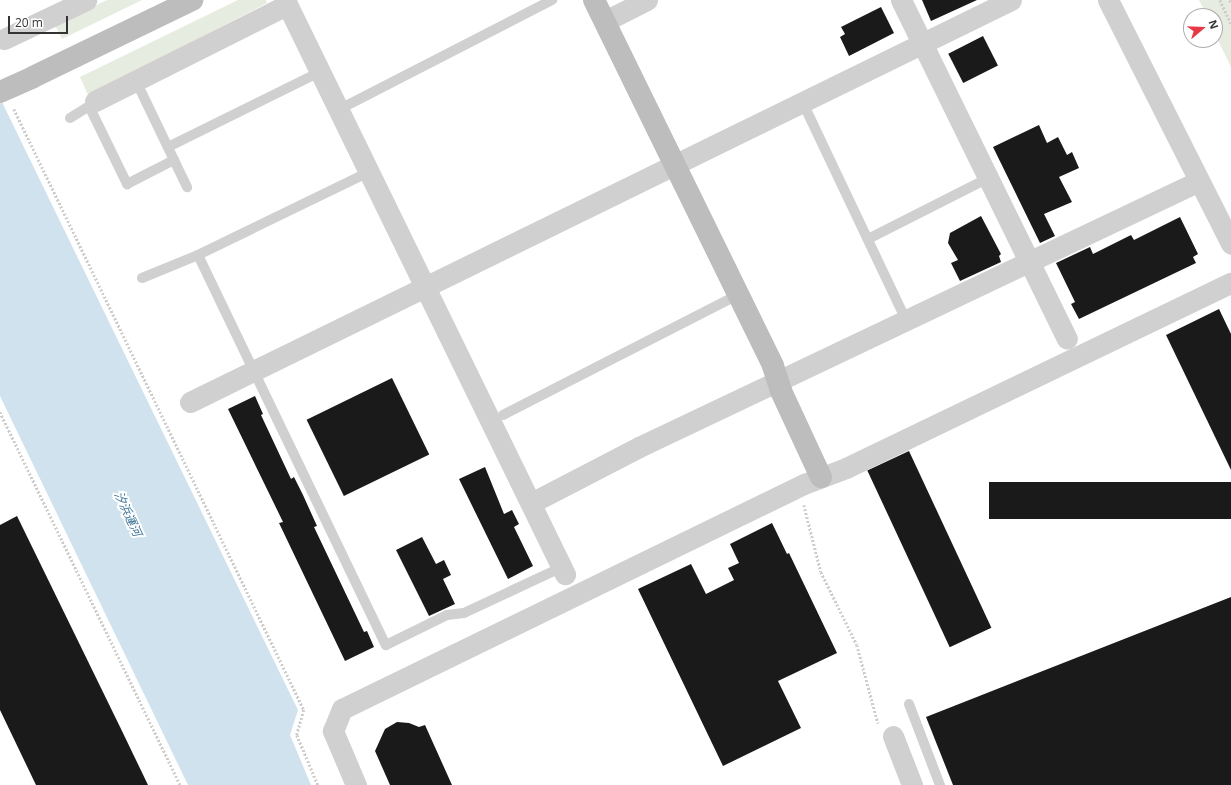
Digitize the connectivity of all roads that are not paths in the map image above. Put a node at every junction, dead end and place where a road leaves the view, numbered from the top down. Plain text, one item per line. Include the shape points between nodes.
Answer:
1 (192, 0) edge
2 (552, 0) edge
3 (594, 0) edge
4 (647, 0) edge
5 (901, 0) edge
6 (1011, 0) edge
7 (1108, 0) edge
8 (78, 2) edge
9 (286, 2) edge
10 (605, 21) junction
11 (4, 39) dead end
12 (922, 43) junction
13 (320, 72) junction
14 (136, 81) junction
15 (5, 97) edge
16 (802, 101) junction
17 (92, 104) junction
18 (338, 110) junction
19 (70, 118) dead end
20 (168, 148) junction
21 (174, 160) junction
22 (674, 164) junction
23 (369, 172) junction
24 (988, 178) junction
25 (1199, 181) junction
26 (187, 187) dead end
27 (868, 239) junction
28 (1231, 244) edge
29 (198, 255) junction
30 (1028, 262) junction
31 (142, 278) dead end
32 (1231, 284) edge
33 (424, 286) junction
34 (738, 295) junction
35 (906, 320) junction
36 (1067, 339) dead end
37 (252, 370) junction
38 (779, 380) junction
39 (190, 402) dead end
40 (504, 415) dead end
41 (821, 477) junction
42 (530, 503) junction
43 (564, 571) joint
44 (909, 704) dead end
45 (887, 732) road end
46 (356, 785) edge
47 (912, 785) edge
48 (940, 785) edge

1 - 15 street, bridge via 33,77
2 - 18 lane
3 - 10 street
4 - 10 street
5 - 12 street
6 - 12 street
7 - 25 street
8 - 11 street
9 - 13 street
9 - 14 street
10 - 22 street
12 - 16 street
12 - 24 street
13 - 18 street
13 - 20 lane
14 - 17 street
14 - 20 lane
16 - 22 street
16 - 27 lane
17 - 19 lane
17 - 21 lane via 127,184
18 - 23 street
20 - 21 lane
21 - 26 lane
22 - 33 street
22 - 34 street
23 - 29 lane
23 - 33 street
24 - 27 lane
24 - 30 street
25 - 28 street
25 - 30 street
27 - 35 lane
29 - 31 lane
29 - 37 lane
30 - 35 street
30 - 36 street
32 - 41 street via 846,468
33 - 37 street
33 - 42 street
34 - 38 street
34 - 40 lane
35 - 38 street
37 - 39 street
37 - 43 lane via 386,645 447,616 464,613
38 - 41 street via 781,392
38 - 42 street
41 - 46 street via 342,709 333,731
42 - 43 street
44 - 48 lane
45 - 47 street

